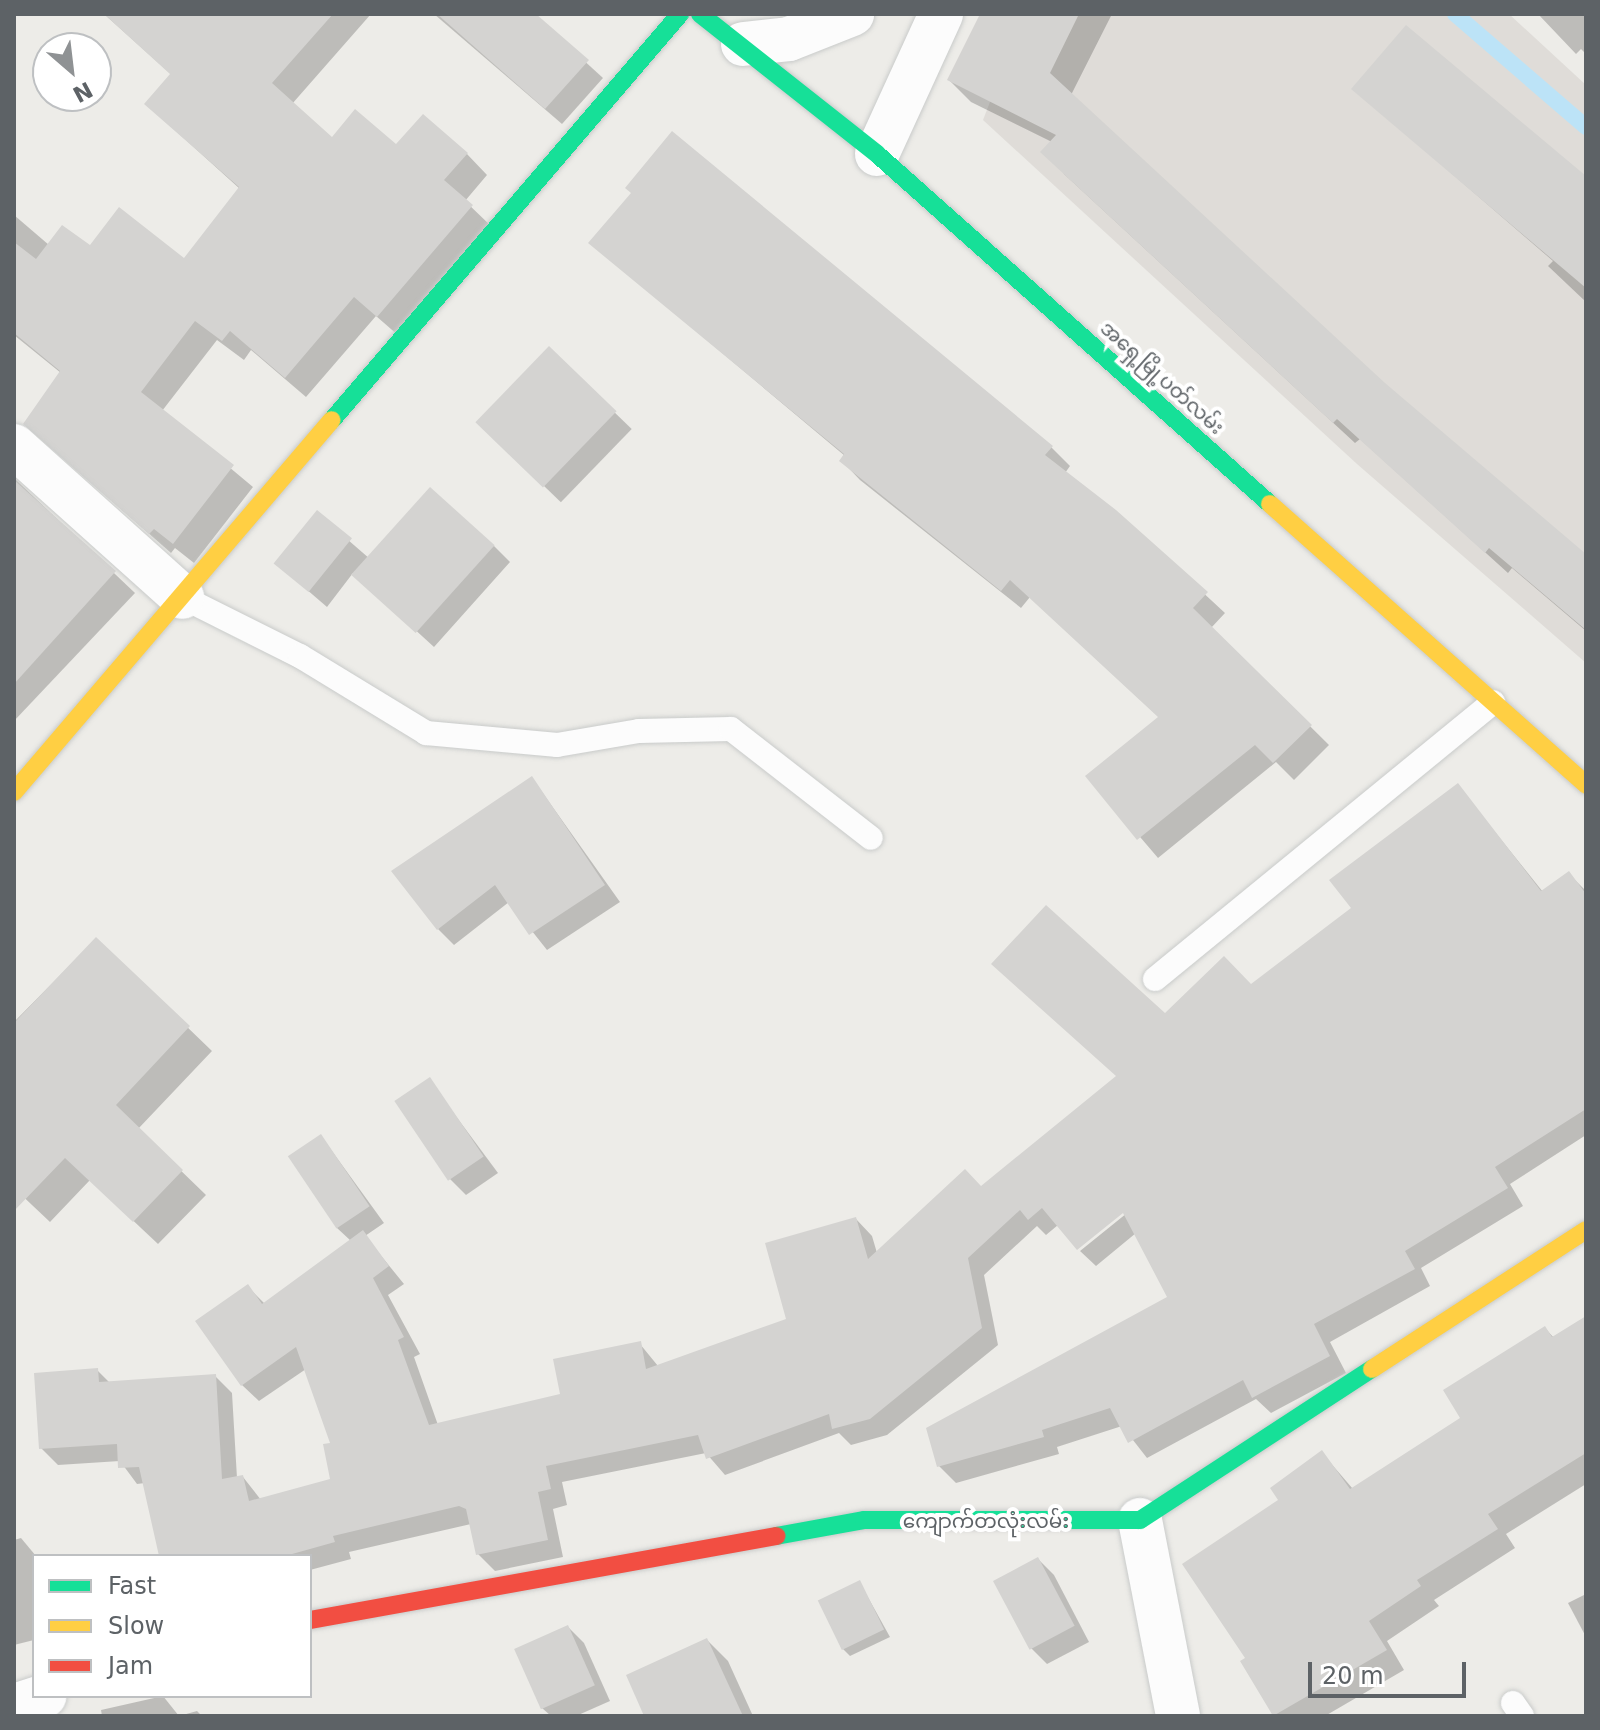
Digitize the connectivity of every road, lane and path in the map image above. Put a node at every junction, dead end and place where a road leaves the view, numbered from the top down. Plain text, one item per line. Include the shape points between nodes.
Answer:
1 (680, 14) edge
2 (700, 14) edge
3 (852, 14) edge
4 (941, 14) edge
5 (743, 44) junction
6 (877, 154) junction
7 (14, 446) edge
8 (182, 597) junction
9 (1493, 702) junction
10 (1586, 785) edge
11 (14, 792) edge
12 (871, 838) dead end
13 (1155, 979) dead end
14 (1586, 1230) edge
15 (1140, 1520) junction
16 (312, 1620) edge
17 (38, 1698) edge
18 (14, 1706) edge
19 (1178, 1716) edge

1 - 8 street
2 - 5 street, အရှေ့မြို့ပတ်လမ်း
3 - 5 street via 789,39
4 - 6 street
5 - 6 street, အရှေ့မြို့ပတ်လမ်း
6 - 9 street, အရှေ့မြို့ပတ်လမ်း
7 - 8 street
8 - 11 street
8 - 12 lane via 300,656 426,733 557,745 639,731 731,729
9 - 10 street, အရှေ့မြို့ပတ်လမ်း
9 - 13 lane
14 - 15 street
15 - 16 street, ကျောက်တလုံးလမ်း via 864,1520
15 - 19 street
17 - 18 street

